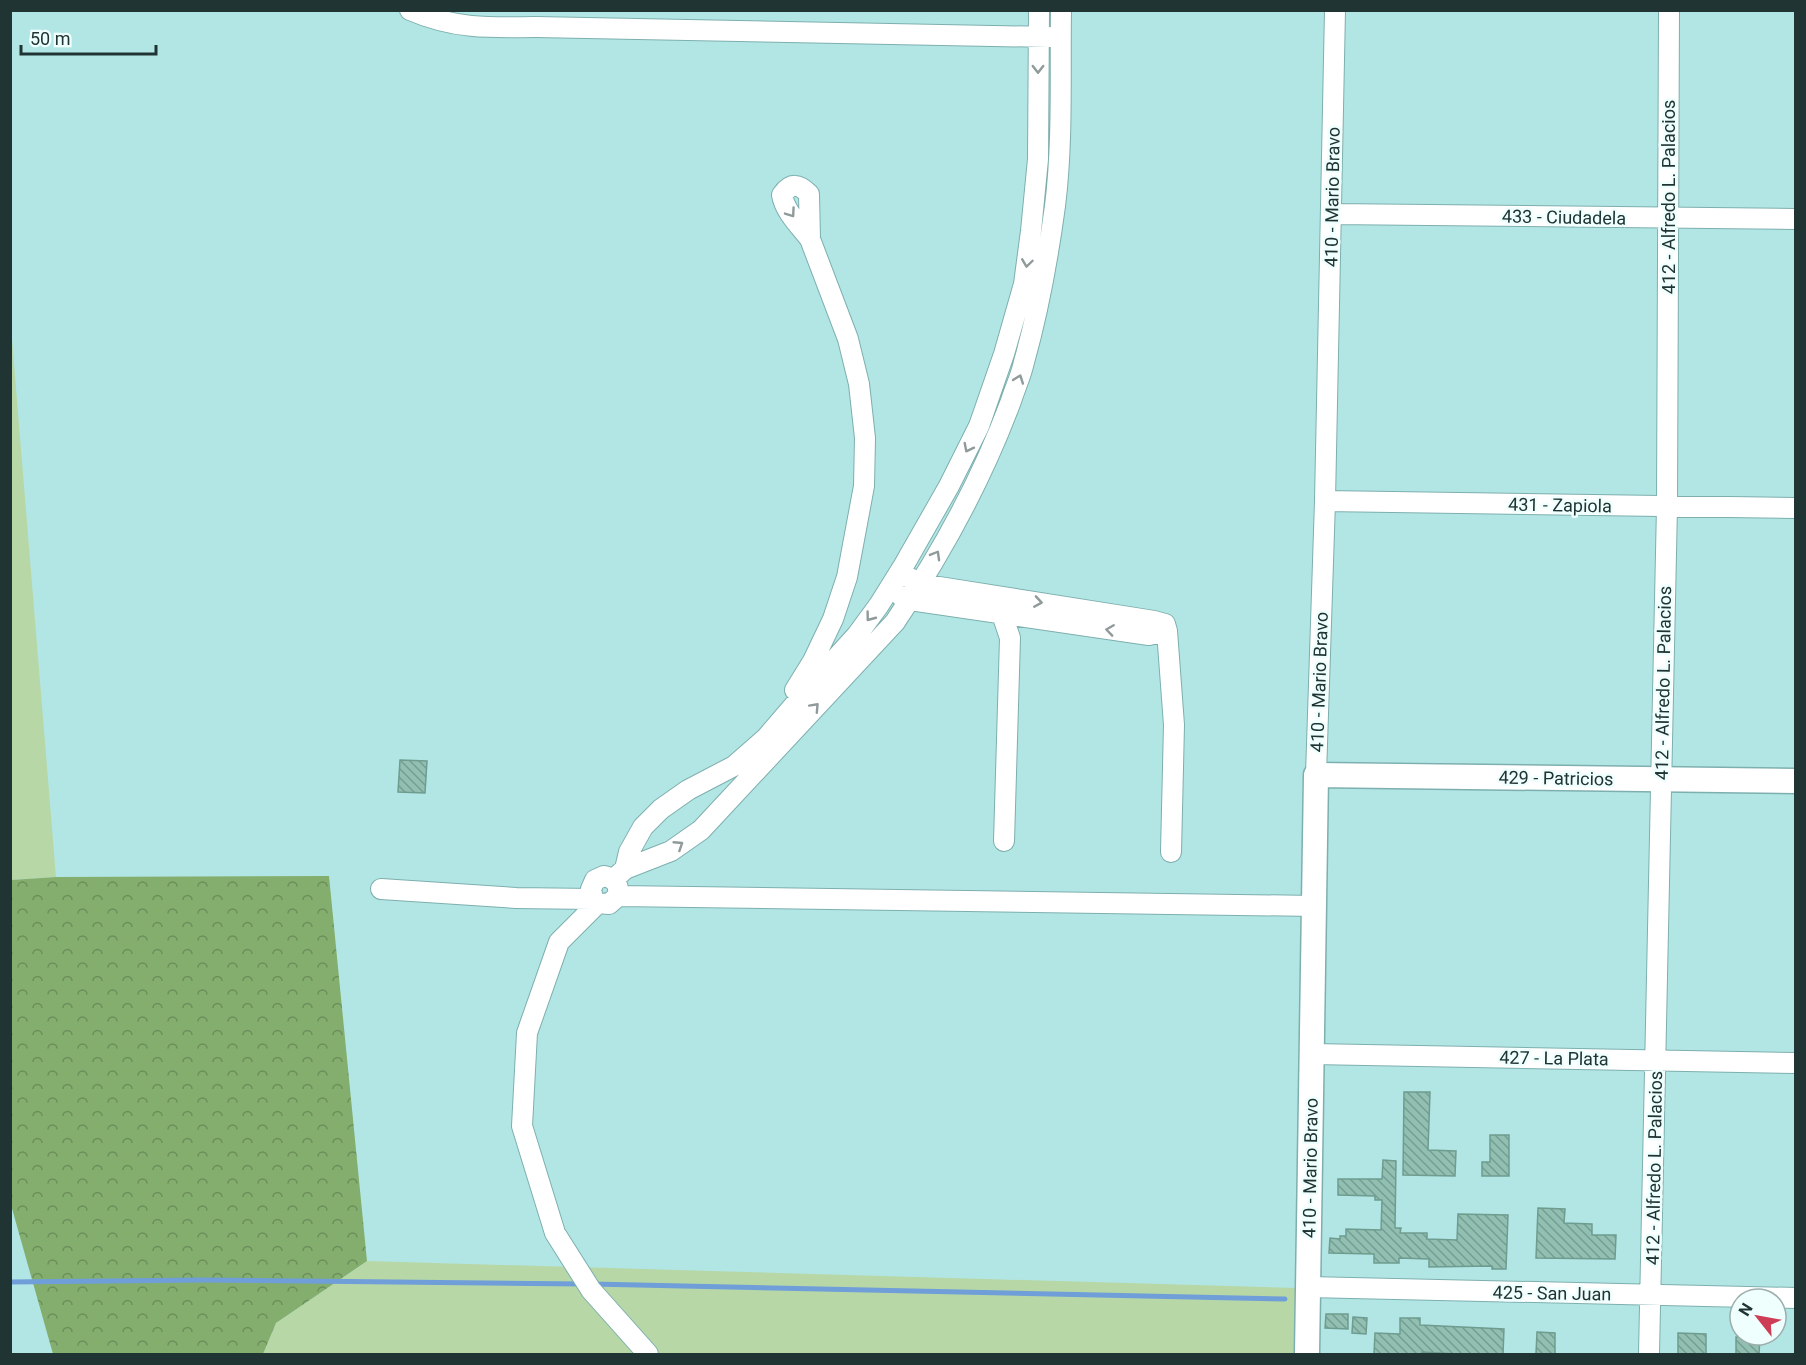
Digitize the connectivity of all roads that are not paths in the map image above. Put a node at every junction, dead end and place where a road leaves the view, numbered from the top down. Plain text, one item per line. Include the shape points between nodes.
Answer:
1 (410, 10) edge
2 (1039, 10) edge
3 (1061, 10) edge
4 (1335, 10) edge
5 (1669, 10) edge
6 (1038, 37) junction
7 (1060, 37) junction
8 (1332, 214) junction
9 (1668, 218) junction
10 (1796, 219) edge
11 (810, 240) dead end
12 (1325, 501) junction
13 (1667, 506) junction
14 (1796, 508) edge
15 (899, 573) junction
16 (889, 590) junction
17 (915, 592) junction
18 (1004, 606) junction
19 (770, 745) junction
20 (1316, 775) junction
21 (1661, 780) junction
22 (1796, 781) edge
23 (1004, 841) dead end
24 (1171, 852) dead end
25 (619, 881) junction
26 (381, 889) dead end
27 (596, 901) junction
28 (1314, 906) junction
29 (1312, 1054) junction
30 (1656, 1060) junction
31 (1796, 1063) edge
32 (1308, 1287) junction
33 (1651, 1295) junction
34 (1796, 1298) edge
35 (648, 1354) edge
36 (1307, 1354) edge
37 (1649, 1354) edge

1 - 6 street via 449,24 481,28
2 - 6 street
3 - 7 street
4 - 8 street, 410 - Mario Bravo
5 - 9 street, 412 - Alfredo L. Palacios
6 - 7 street
6 -> 15 street via 1038,159 1024,284 979,426
17 -> 7 street via 963,509 997,438 1024,363 1055,204
8 - 9 street, 433 - Ciudadela
8 - 12 street, 410 - Mario Bravo
9 - 10 street, 433 - Ciudadela
9 - 13 street, 412 - Alfredo L. Palacios
11 - 19 street via 848,339 859,384 865,438 864,486 847,577 833,619
12 - 13 street, 431 - Zapiola
12 - 20 street, 410 - Mario Bravo
13 - 14 street, 431 - Zapiola
13 - 21 street, 412 - Alfredo L. Palacios
15 - 16 street
15 - 17 street
16 - 17 street
16 -> 19 street via 857,635 808,688
17 - 18 street
19 -> 17 street via 895,622
18 - 23 street via 1010,638
18 - 24 street via 1165,624 1174,725
25 -> 19 street via 701,830
19 - 25 street via 661,809 643,827
20 - 21 street, 429 - Patricios
20 - 28 street, 410 - Mario Bravo
21 - 22 street, 429 - Patricios
21 - 30 street, 412 - Alfredo L. Palacios
25 - 27 street via 609,904
25 - 28 street
26 - 27 street
27 - 35 street via 559,942 527,1033 522,1126 555,1233 587,1284
28 - 29 street, 410 - Mario Bravo
29 - 30 street, 427 - La Plata
29 - 32 street, 410 - Mario Bravo
30 - 31 street, 427 - La Plata
30 - 33 street, 412 - Alfredo L. Palacios
32 - 33 street, 425 - San Juan
32 - 36 street, 410 - Mario Bravo
33 - 34 street, 425 - San Juan
33 - 37 street, 412 - Alfredo L. Palacios

